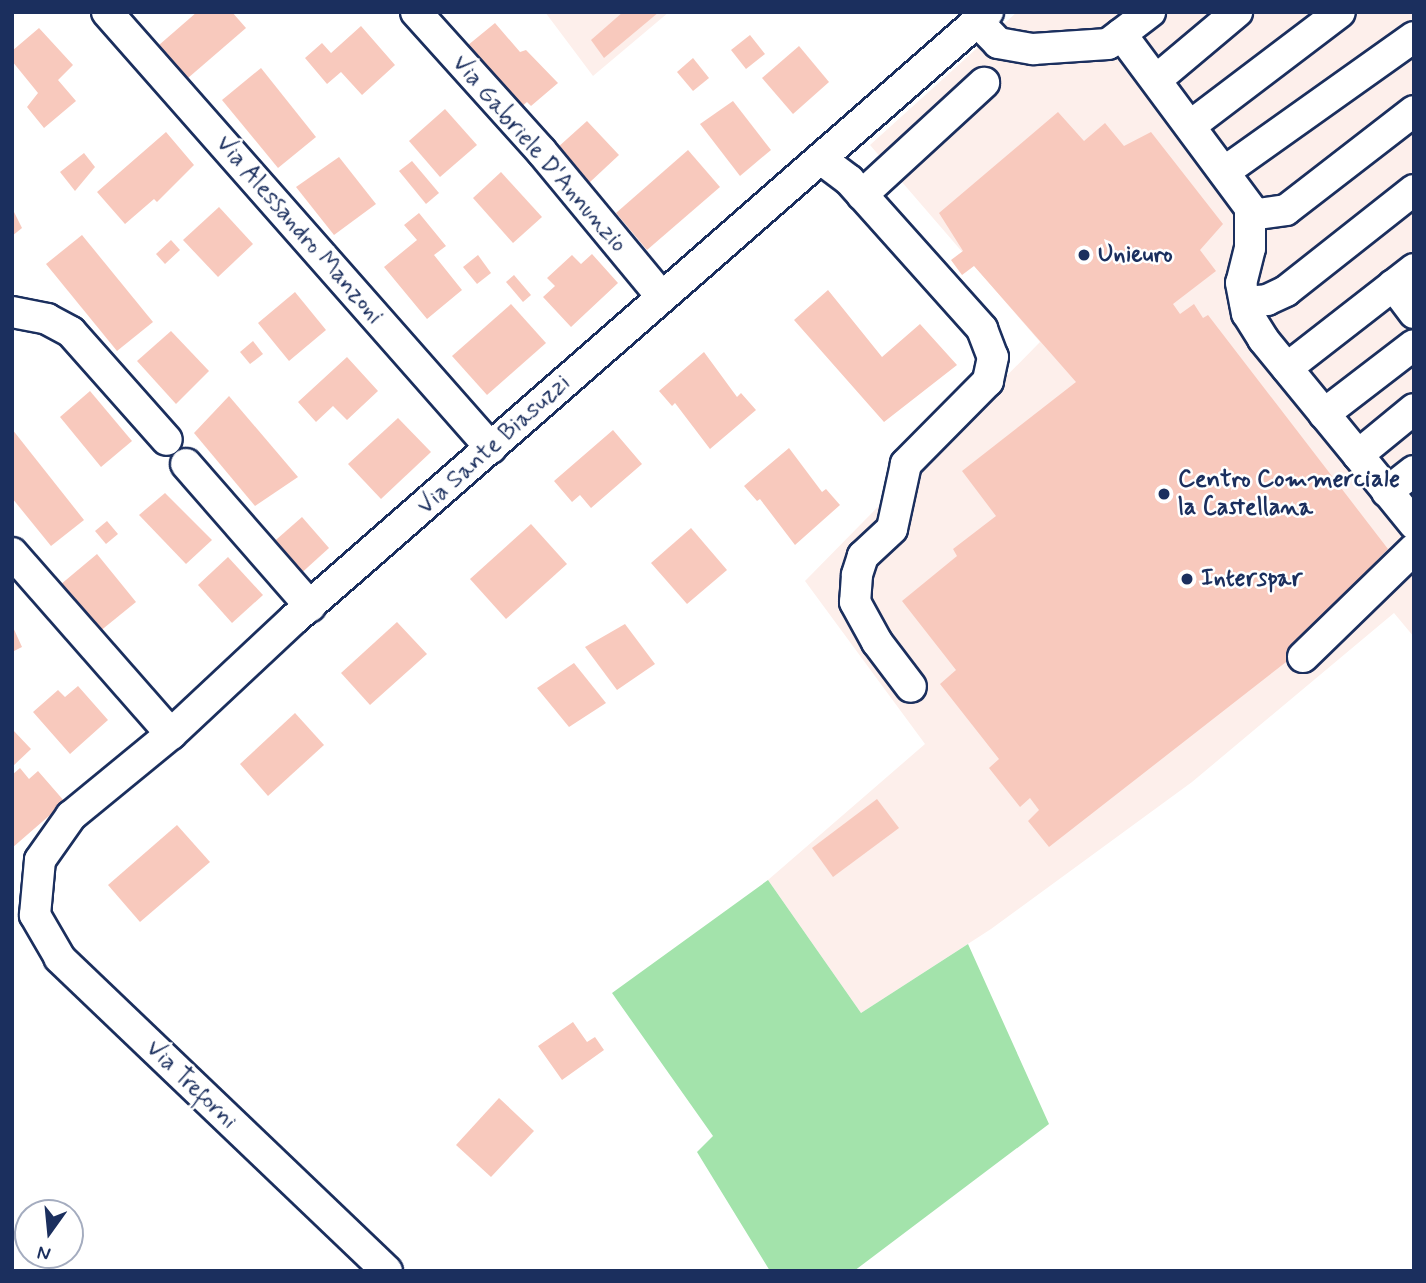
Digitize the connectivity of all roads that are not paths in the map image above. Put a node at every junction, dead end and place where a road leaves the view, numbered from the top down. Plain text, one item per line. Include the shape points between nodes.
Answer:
1 (107, 12) edge
2 (416, 12) edge
3 (1150, 12) edge
4 (1237, 12) edge
5 (1340, 12) edge
6 (1404, 12) edge
7 (983, 17) edge
8 (1414, 24) edge
9 (1122, 34) junction
10 (1414, 37) edge
11 (1156, 79) junction
12 (984, 83) dead end
13 (1414, 111) edge
14 (1190, 126) junction
15 (821, 159) junction
16 (1224, 172) junction
17 (1414, 190) edge
18 (862, 195) junction
19 (1251, 215) junction
20 (1403, 277) edge
21 (661, 296) junction
22 (1245, 302) junction
23 (12, 312) edge
24 (1414, 313) edge
25 (1414, 345) edge
26 (1287, 368) junction
27 (1414, 409) edge
28 (1324, 414) junction
29 (167, 440) dead end
30 (491, 448) junction
31 (1358, 455) junction
32 (186, 464) dead end
33 (1414, 471) edge
34 (1387, 492) junction
35 (1414, 524) edge
36 (1414, 549) edge
37 (12, 553) edge
38 (310, 606) junction
39 (1303, 657) dead end
40 (911, 687) dead end
41 (171, 734) junction
42 (23, 897) edge
43 (387, 1271) edge

1 - 30 street, Via Alessandro Manzoni
2 - 21 street, Via Gabriele D'Annunzio via 542,152
3 - 9 street
4 - 11 street
5 - 14 street
6 - 8 street
7 - 9 street via 998,43 1033,49 1108,44
7 - 15 street, Via Sante Biasuzzi
9 - 11 street
10 - 16 street
11 - 14 street
12 - 18 street
13 - 19 street via 1286,210
14 - 16 street
15 - 18 street
15 - 21 street, Via Sante Biasuzzi
16 - 19 street
17 - 22 street via 1286,291 1267,300
18 - 40 street via 982,329 993,357 988,382 906,464 892,529 863,555 857,575 855,602 877,642
19 - 22 street via 1250,248 1241,283
20 - 24 street
20 - 26 street
21 - 30 street, Via Sante Biasuzzi
22 - 26 street via 1263,339
23 - 29 street via 47,319 71,332
25 - 28 street
26 - 28 street
27 - 31 street
28 - 31 street
30 - 38 street, Via Sante Biasuzzi
31 - 34 street
32 - 38 street
33 - 34 street
34 - 35 street
36 - 39 street
37 - 41 street
38 - 41 street, Via Sante Biasuzzi
41 - 42 street, Via Sante Biasuzzi via 71,816 40,860
42 - 43 street, Via Treforni via 40,931 61,958

